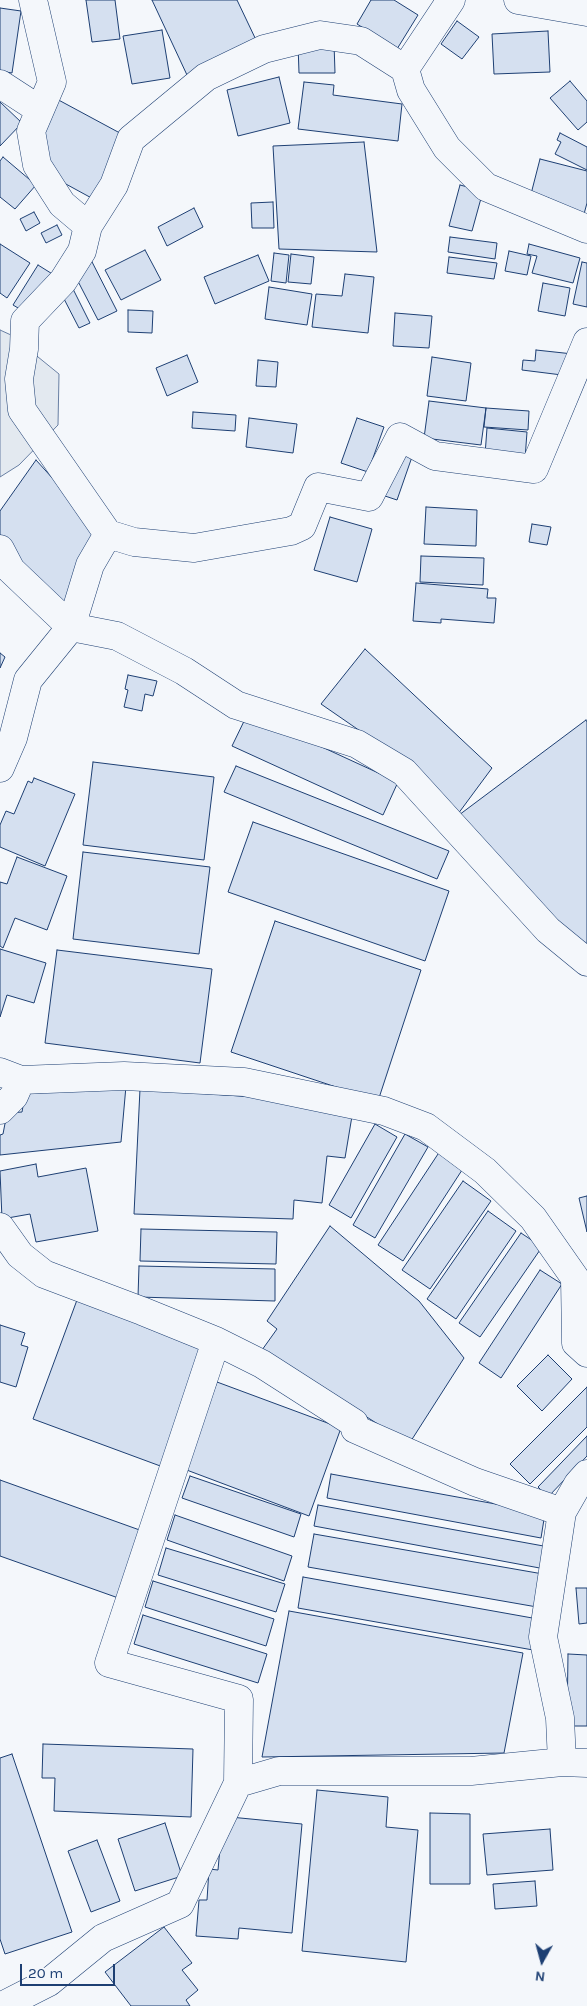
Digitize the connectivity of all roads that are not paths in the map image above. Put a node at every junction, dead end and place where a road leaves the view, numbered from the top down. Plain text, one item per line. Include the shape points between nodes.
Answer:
1 (33, 0) edge
2 (451, 0) edge
3 (518, 0) edge
4 (587, 12) edge
5 (405, 69) junction
6 (0, 84) edge
7 (40, 110) junction
8 (88, 226) junction
9 (587, 229) edge
10 (587, 342) edge
11 (108, 534) junction
12 (0, 549) edge
13 (71, 627) junction
14 (0, 768) edge
15 (587, 962) edge
16 (10, 1076) edge
17 (0, 1110) edge
18 (0, 1227) edge
19 (216, 1342) junction
20 (587, 1353) edge
21 (587, 1474) edge
22 (562, 1512) junction
23 (574, 1762) edge
24 (238, 1783) junction
25 (2, 2006) edge

1 - 7 street via 52,82
2 - 5 street
3 - 4 street
5 - 8 street via 361,41 320,34 264,49 214,73 130,139 114,185
5 - 9 street via 411,90 447,148 486,187
6 - 7 street
7 - 8 street via 31,132 37,165 62,204
8 - 11 street via 82,251 63,281 25,321 19,379 22,410
10 - 11 street via 534,469 435,456 400,437 369,497 318,487 302,526 291,531 194,548 134,542
11 - 13 street via 90,565
12 - 13 street via 11,570
13 - 14 street via 28,680 13,738
13 - 15 street via 117,636 184,671 236,705 357,744 404,772 548,930
16 - 17 street via 14,1096
16 - 20 street via 124,1076 244,1082 384,1111 426,1127 485,1171 533,1218 575,1278 576,1343
18 - 19 street via 20,1255 44,1274
19 - 22 street via 262,1364 354,1423 355,1429 475,1482
19 - 24 street via 109,1663 239,1699
21 - 22 street
22 - 23 street via 543,1637 560,1718
23 - 24 street via 471,1771 279,1771
24 - 25 street via 180,1904 103,1938 49,1982

